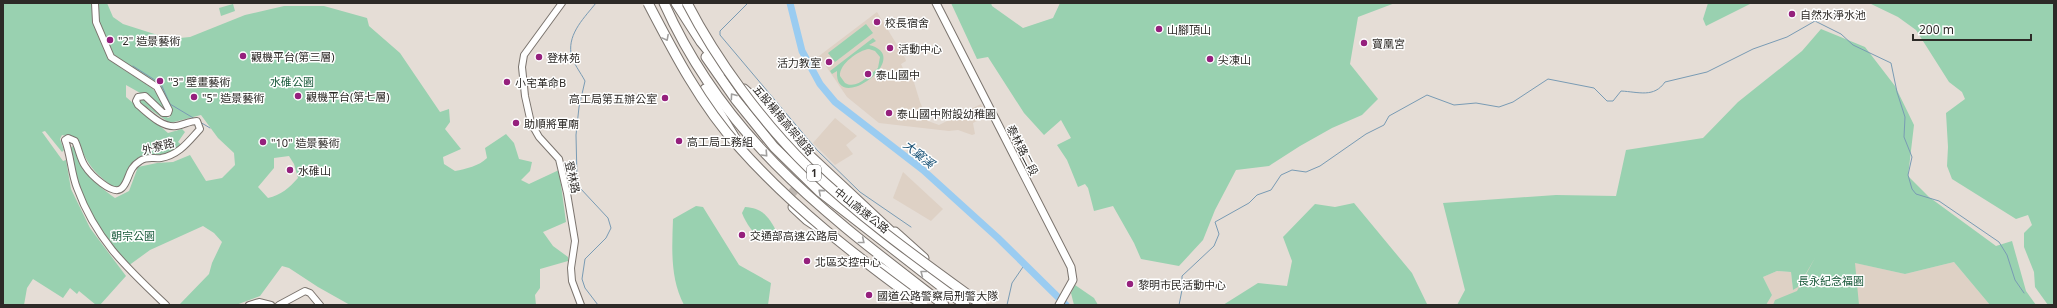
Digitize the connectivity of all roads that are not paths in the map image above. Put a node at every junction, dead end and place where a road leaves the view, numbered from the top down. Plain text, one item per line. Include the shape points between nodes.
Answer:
1 (95, 3) edge
2 (562, 3) edge
3 (648, 3) edge
4 (664, 3) edge
5 (675, 3) edge
6 (679, 3) edge
7 (687, 3) edge
8 (936, 3) edge
9 (691, 27) junction
10 (677, 32) junction
11 (723, 69) junction
12 (818, 163) junction
13 (810, 172) tunnel mouth
14 (166, 305) edge
15 (249, 305) edge
16 (271, 305) edge
17 (279, 305) edge
18 (320, 305) edge
19 (581, 305) edge
20 (923, 305) edge
21 (940, 305) edge
22 (944, 305) edge
23 (965, 305) edge
24 (974, 305) edge
25 (982, 305) edge
26 (1059, 305) edge

1 - 14 street, 外寮路 via 96,22 110,57 156,87 169,110 168,113 163,113 145,96 138,97 138,105 167,125 177,126 193,121 200,124 200,129 179,152 161,158 149,157 134,165 122,188 113,191 86,168 75,141 68,138 65,140 76,186 86,212 99,234 130,271
2 - 19 street, 登林路 via 524,55 522,67 531,123 539,137 559,159 575,241 572,281
3 -> 20 highway, bridge via 700,95 738,146 819,226
4 - 10 highway, 1
5 - 9 highway
23 -> 5 highway, 中山高速公路 / 1 via 820,192 774,147 736,100 704,54
6 - 9 highway
7 - 25 highway, 五股楊梅高架道路 / 1, bridge via 721,61 760,113 808,166 891,237
8 - 26 main road, 泰林路二段 via 1072,273 1073,280
9 - 11 highway
10 - 21 highway via 706,90 741,148 807,220
10 -> 22 highway, 1 via 725,107 772,162 816,203
11 - 12 highway
11 - 24 highway
12 - 13 highway
12 - 24 highway via 907,247
15 - 16 street via 259,302
17 - 18 street via 305,291

